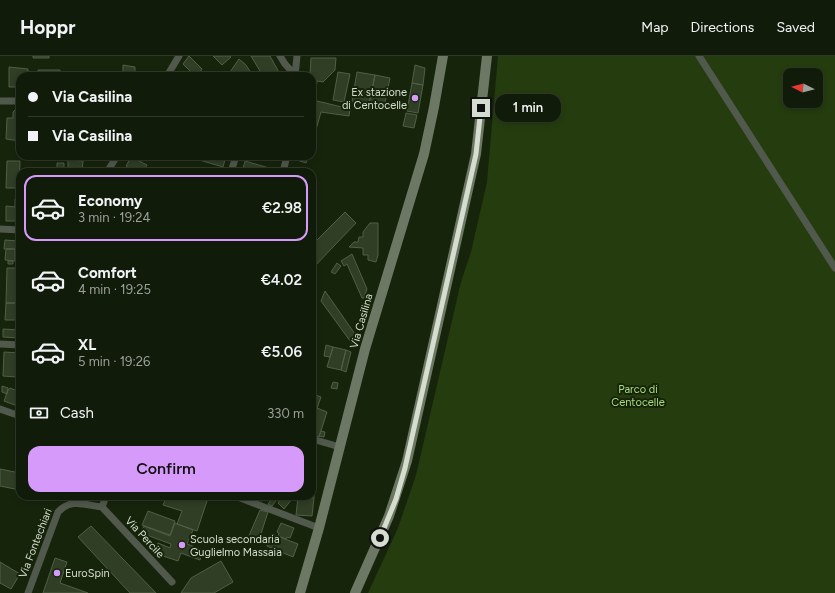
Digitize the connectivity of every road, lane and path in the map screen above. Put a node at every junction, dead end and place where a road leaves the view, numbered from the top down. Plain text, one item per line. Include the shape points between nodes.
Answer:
1 (179, 56) edge
2 (280, 56) edge
3 (297, 56) edge
4 (442, 56) edge
5 (487, 56) edge
6 (699, 56) edge
7 (169, 72) edge
8 (291, 72) edge
9 (295, 72) edge
10 (0, 101) edge
11 (16, 101) edge
12 (0, 229) edge
13 (16, 230) edge
14 (835, 268) edge
15 (0, 344) edge
16 (16, 345) edge
17 (0, 409) edge
18 (16, 415) edge
19 (316, 440) edge
20 (340, 447) junction
21 (105, 500) edge
22 (246, 500) edge
23 (102, 507) junction
24 (319, 528) junction
25 (172, 582) dead end
26 (28, 593) edge
27 (300, 593) edge
28 (355, 593) edge

1 - 7 street
2 - 8 street
3 - 9 street
4 - 20 main road, Via Casilina via 424,154 365,349
5 - 28 main road via 476,154 407,461 389,516
6 - 14 street
10 - 11 street
12 - 13 street
15 - 16 street
17 - 18 street
19 - 20 street
20 - 24 main road, Via Casilina
21 - 23 street
22 - 24 street
23 - 25 street, Via Percile
23 - 26 street, Via Fontechiari via 71,503 60,509 55,516
24 - 27 main road, Via Casilina

